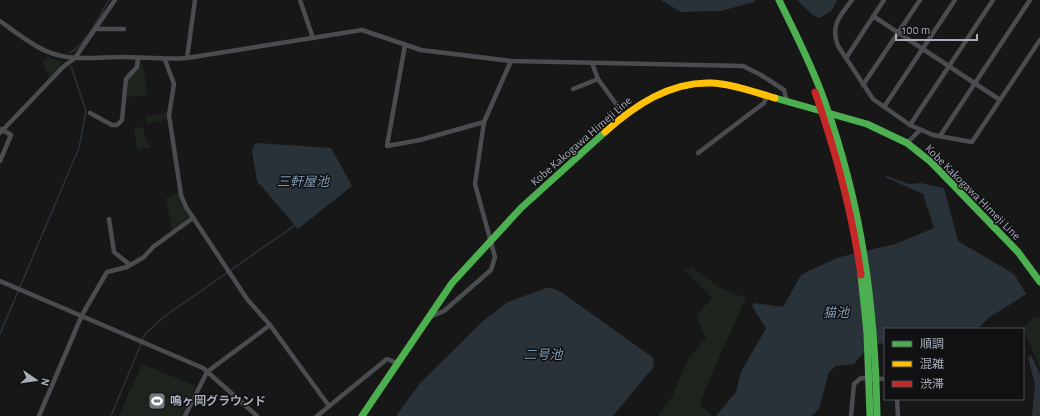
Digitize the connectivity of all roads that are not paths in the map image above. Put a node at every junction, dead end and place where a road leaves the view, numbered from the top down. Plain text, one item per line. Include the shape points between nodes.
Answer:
1 (115, 0) edge
2 (195, 0) edge
3 (300, 0) edge
4 (773, 0) edge
5 (779, 0) edge
6 (852, 0) edge
7 (884, 0) edge
8 (920, 0) edge
9 (955, 0) edge
10 (993, 0) edge
11 (1030, 0) edge
12 (873, 16) junction
13 (0, 21) edge
14 (96, 29) junction
15 (124, 29) dead end
16 (898, 33) junction
17 (313, 38) junction
18 (1040, 40) edge
19 (405, 45) junction
20 (922, 49) junction
21 (75, 58) junction
22 (138, 58) junction
23 (187, 58) junction
24 (846, 58) junction
25 (165, 60) junction
26 (511, 61) junction
27 (592, 63) junction
28 (949, 67) junction
29 (598, 79) junction
30 (974, 84) junction
31 (863, 85) junction
32 (573, 89) dead end
33 (767, 96) junction
34 (1000, 100) junction
35 (787, 101) junction
36 (884, 107) junction
37 (90, 113) dead end
38 (624, 115) junction
39 (484, 122) junction
40 (910, 125) junction
41 (920, 130) junction
42 (1, 131) edge
43 (940, 136) junction
44 (907, 143) junction
45 (698, 153) dead end
46 (0, 161) edge
47 (193, 218) junction
48 (109, 219) dead end
49 (490, 239) junction
50 (130, 265) junction
51 (0, 281) edge
52 (1040, 282) edge
53 (82, 315) junction
54 (428, 318) junction
55 (270, 325) junction
56 (397, 363) junction
57 (207, 372) junction
58 (884, 379) edge
59 (876, 392) junction
60 (897, 400) edge
61 (329, 406) junction
62 (39, 416) edge
63 (185, 416) edge
64 (257, 416) edge
65 (317, 416) edge
66 (362, 416) edge
67 (851, 416) edge
68 (869, 416) edge
69 (877, 416) edge
70 (881, 416) edge
71 (898, 416) edge

1 - 14 street
2 - 23 street
3 - 17 street
4 - 59 main road via 813,86 846,186 857,237
5 - 59 main road via 806,54 821,92 851,185 867,261 877,366
6 - 24 street via 836,20 834,37
7 - 12 street
8 - 16 street
9 - 20 street
10 - 28 street
11 - 30 street
12 - 16 street
12 - 24 street
13 - 21 street via 45,51
14 - 15 street
14 - 21 street
16 - 20 street
16 - 31 street
17 - 19 street via 362,30
17 - 23 street
18 - 34 street
19 - 26 street via 434,52
19 - 39 street via 387,146 420,140
20 - 28 street
20 - 36 street
21 - 22 street
21 - 42 street via 63,67
22 - 25 street
22 - 37 street via 137,67 126,79 120,123 112,125
23 - 25 street
24 - 31 street
25 - 47 street via 174,84 169,115 177,173 181,195
26 - 27 street
26 - 39 street
27 - 29 street
27 - 35 street via 743,66 784,90
28 - 30 street
28 - 40 street
29 - 32 street
29 - 38 street
30 - 34 street
30 - 43 street
31 - 36 street via 872,99
33 - 35 main road, Kobe Kakogawa Himeji Line
33 - 38 main road, Kobe Kakogawa Himeji Line via 733,86 691,84 654,96
33 - 45 street via 764,103
34 - 43 street via 972,142
35 - 44 main road, Kobe Kakogawa Himeji Line via 878,128
36 - 40 street
38 - 49 main road, Kobe Kakogawa Himeji Line
39 - 49 street via 476,184
40 - 41 street
41 - 43 street
41 - 44 street
42 - 46 street via 11,135
44 - 52 main road, Kobe Kakogawa Himeji Line via 931,162 1013,246
47 - 50 street
47 - 55 street via 247,299
48 - 50 street via 114,252
49 - 54 main road, Kobe Kakogawa Himeji Line via 452,283
49 - 54 street via 495,257 491,270 444,311
50 - 53 street via 107,272
51 - 53 street
53 - 57 street
53 - 62 street
54 - 56 main road, Kobe Kakogawa Himeji Line
55 - 57 street
55 - 61 street
56 - 61 street via 387,359
56 - 66 main road, Kobe Kakogawa Himeji Line
57 - 63 street
57 - 64 street
58 - 67 street via 861,378 854,384
59 - 68 main road
59 - 69 main road
59 - 70 main road
60 - 71 street
61 - 65 street

